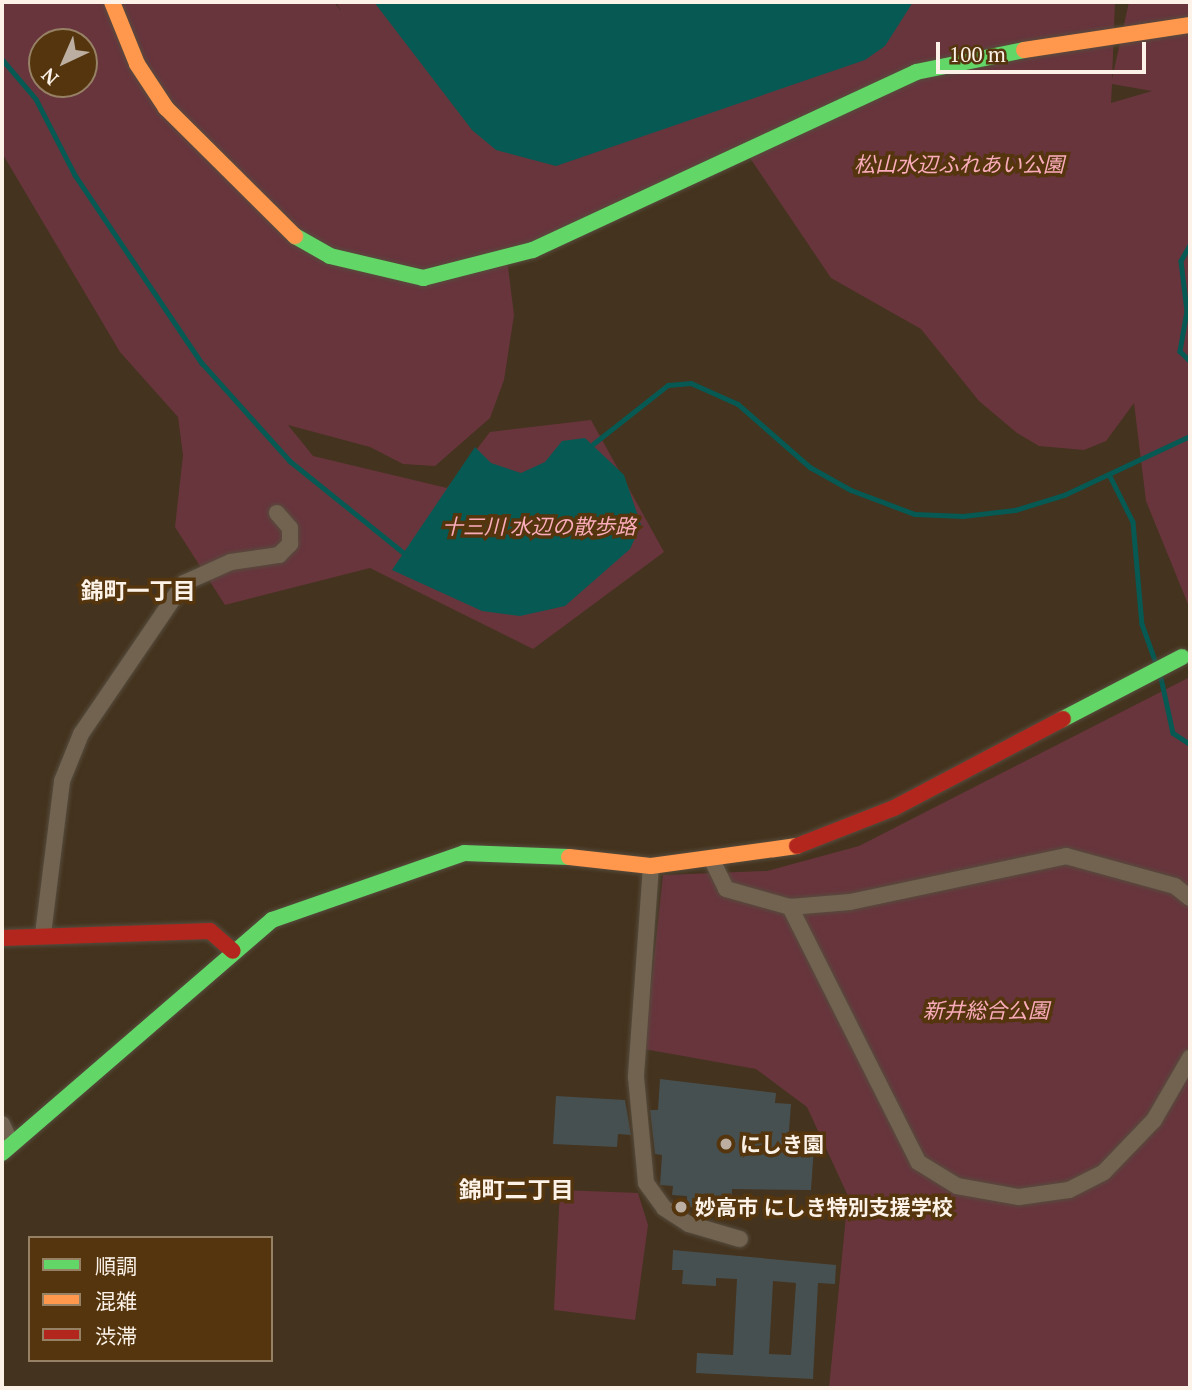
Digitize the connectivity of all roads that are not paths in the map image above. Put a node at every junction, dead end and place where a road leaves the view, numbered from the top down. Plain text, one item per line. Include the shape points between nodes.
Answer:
1 (113, 2) edge
2 (1190, 25) edge
3 (277, 513) dead end
4 (1186, 656) edge
5 (713, 862) junction
6 (651, 866) junction
7 (1190, 898) edge
8 (790, 907) junction
9 (43, 934) junction
10 (2, 938) edge
11 (233, 951) junction
12 (1190, 1058) edge
13 (2, 1124) edge
14 (7, 1149) edge
15 (740, 1239) dead end

1 - 2 street via 137,64 166,108 286,231 330,256 423,278 533,250 916,72 1034,47
3 - 9 street via 290,528 290,544 279,555 231,562 184,583 81,734 62,781
4 - 5 street via 859,824 795,847
5 - 6 street
5 - 8 street via 726,889
6 - 11 street via 511,850 464,853 272,920
6 - 15 street via 636,1077 646,1183 664,1208 689,1224
7 - 8 street via 1175,886 1066,856 850,902
8 - 12 street via 918,1162 957,1186 1019,1197 1069,1190 1104,1172 1154,1120
9 - 10 street
9 - 11 street via 210,931
11 - 14 street
13 - 14 street

